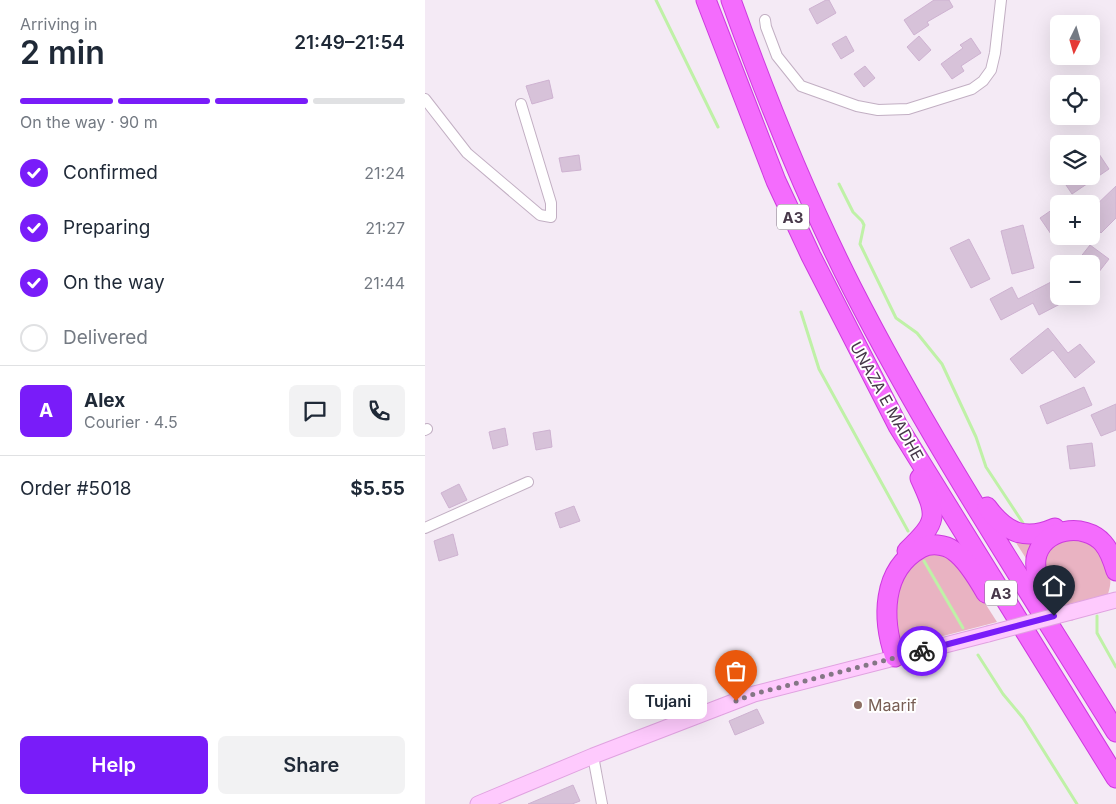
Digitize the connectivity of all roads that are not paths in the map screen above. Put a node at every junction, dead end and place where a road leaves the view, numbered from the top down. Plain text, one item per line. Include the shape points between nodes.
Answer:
1 (706, 0) edge
2 (731, 0) edge
3 (1001, 0) edge
4 (765, 20) dead end
5 (425, 99) edge
6 (521, 104) dead end
7 (920, 412) junction
8 (898, 426) junction
9 (528, 482) dead end
10 (425, 528) edge
11 (1116, 553) edge
12 (1116, 571) edge
13 (1116, 600) edge
14 (890, 659) junction
15 (1116, 711) edge
16 (1116, 732) edge
17 (593, 756) junction
18 (1105, 760) junction
19 (1116, 778) edge
20 (478, 804) edge
21 (602, 804) edge

1 - 8 highway, UNAZA E MADHE / A3 via 777,181 811,256
2 - 7 highway, UNAZA E MADHE / A3 via 805,187 852,288
3 - 4 street via 995,54 991,70 983,81 972,89 908,109 878,110 857,106 801,86 777,56
5 - 6 street via 467,153 540,215 551,217 551,203
7 - 11 highway via 993,515 1009,528 1031,535 1081,524 1104,535
7 - 16 highway, UNAZA E MADHE / A3
8 - 14 highway via 933,518 922,537 891,572 881,610
8 - 18 highway, UNAZA E MADHE / A3
9 - 10 street
12 - 15 highway via 1103,542 1083,531 1053,535 1041,545 1037,557 1042,589
13 - 14 street, bridge
14 - 17 street via 754,694
14 - 18 highway via 886,617 889,592 897,569 924,546 935,545 954,551 974,574 1076,732
17 - 20 street
17 - 21 street
18 - 19 highway, UNAZA E MADHE / A3

